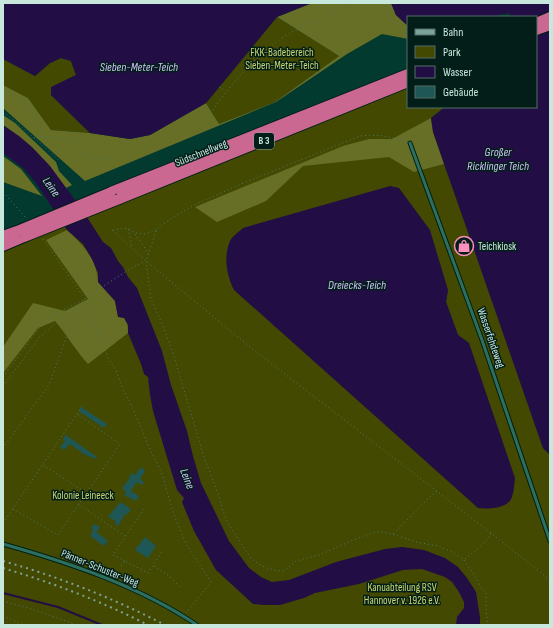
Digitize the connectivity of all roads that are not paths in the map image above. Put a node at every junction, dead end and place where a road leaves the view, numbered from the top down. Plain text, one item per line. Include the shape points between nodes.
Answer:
1 (550, 17) edge
2 (537, 23) edge
3 (550, 25) edge
4 (537, 30) edge
5 (407, 74) edge
6 (407, 82) edge
7 (410, 144) road end
8 (115, 196) junction
9 (21, 234) junction
10 (3, 236) edge
11 (3, 246) edge
12 (550, 541) edge
13 (3, 544) edge
14 (197, 625) edge

1 - 2 highway
3 - 4 highway
5 - 8 highway, Südschnellweg / B 3
6 - 8 highway, Südschnellweg / B 3
7 - 12 lane, Wasserfehdeweg via 482,340
8 - 9 highway, Südschnellweg / B 3, bridge
9 - 10 highway, Südschnellweg / B 3
9 - 11 highway, Südschnellweg / B 3
13 - 14 lane, Pänner-Schuster-Weg via 111,580 173,610

